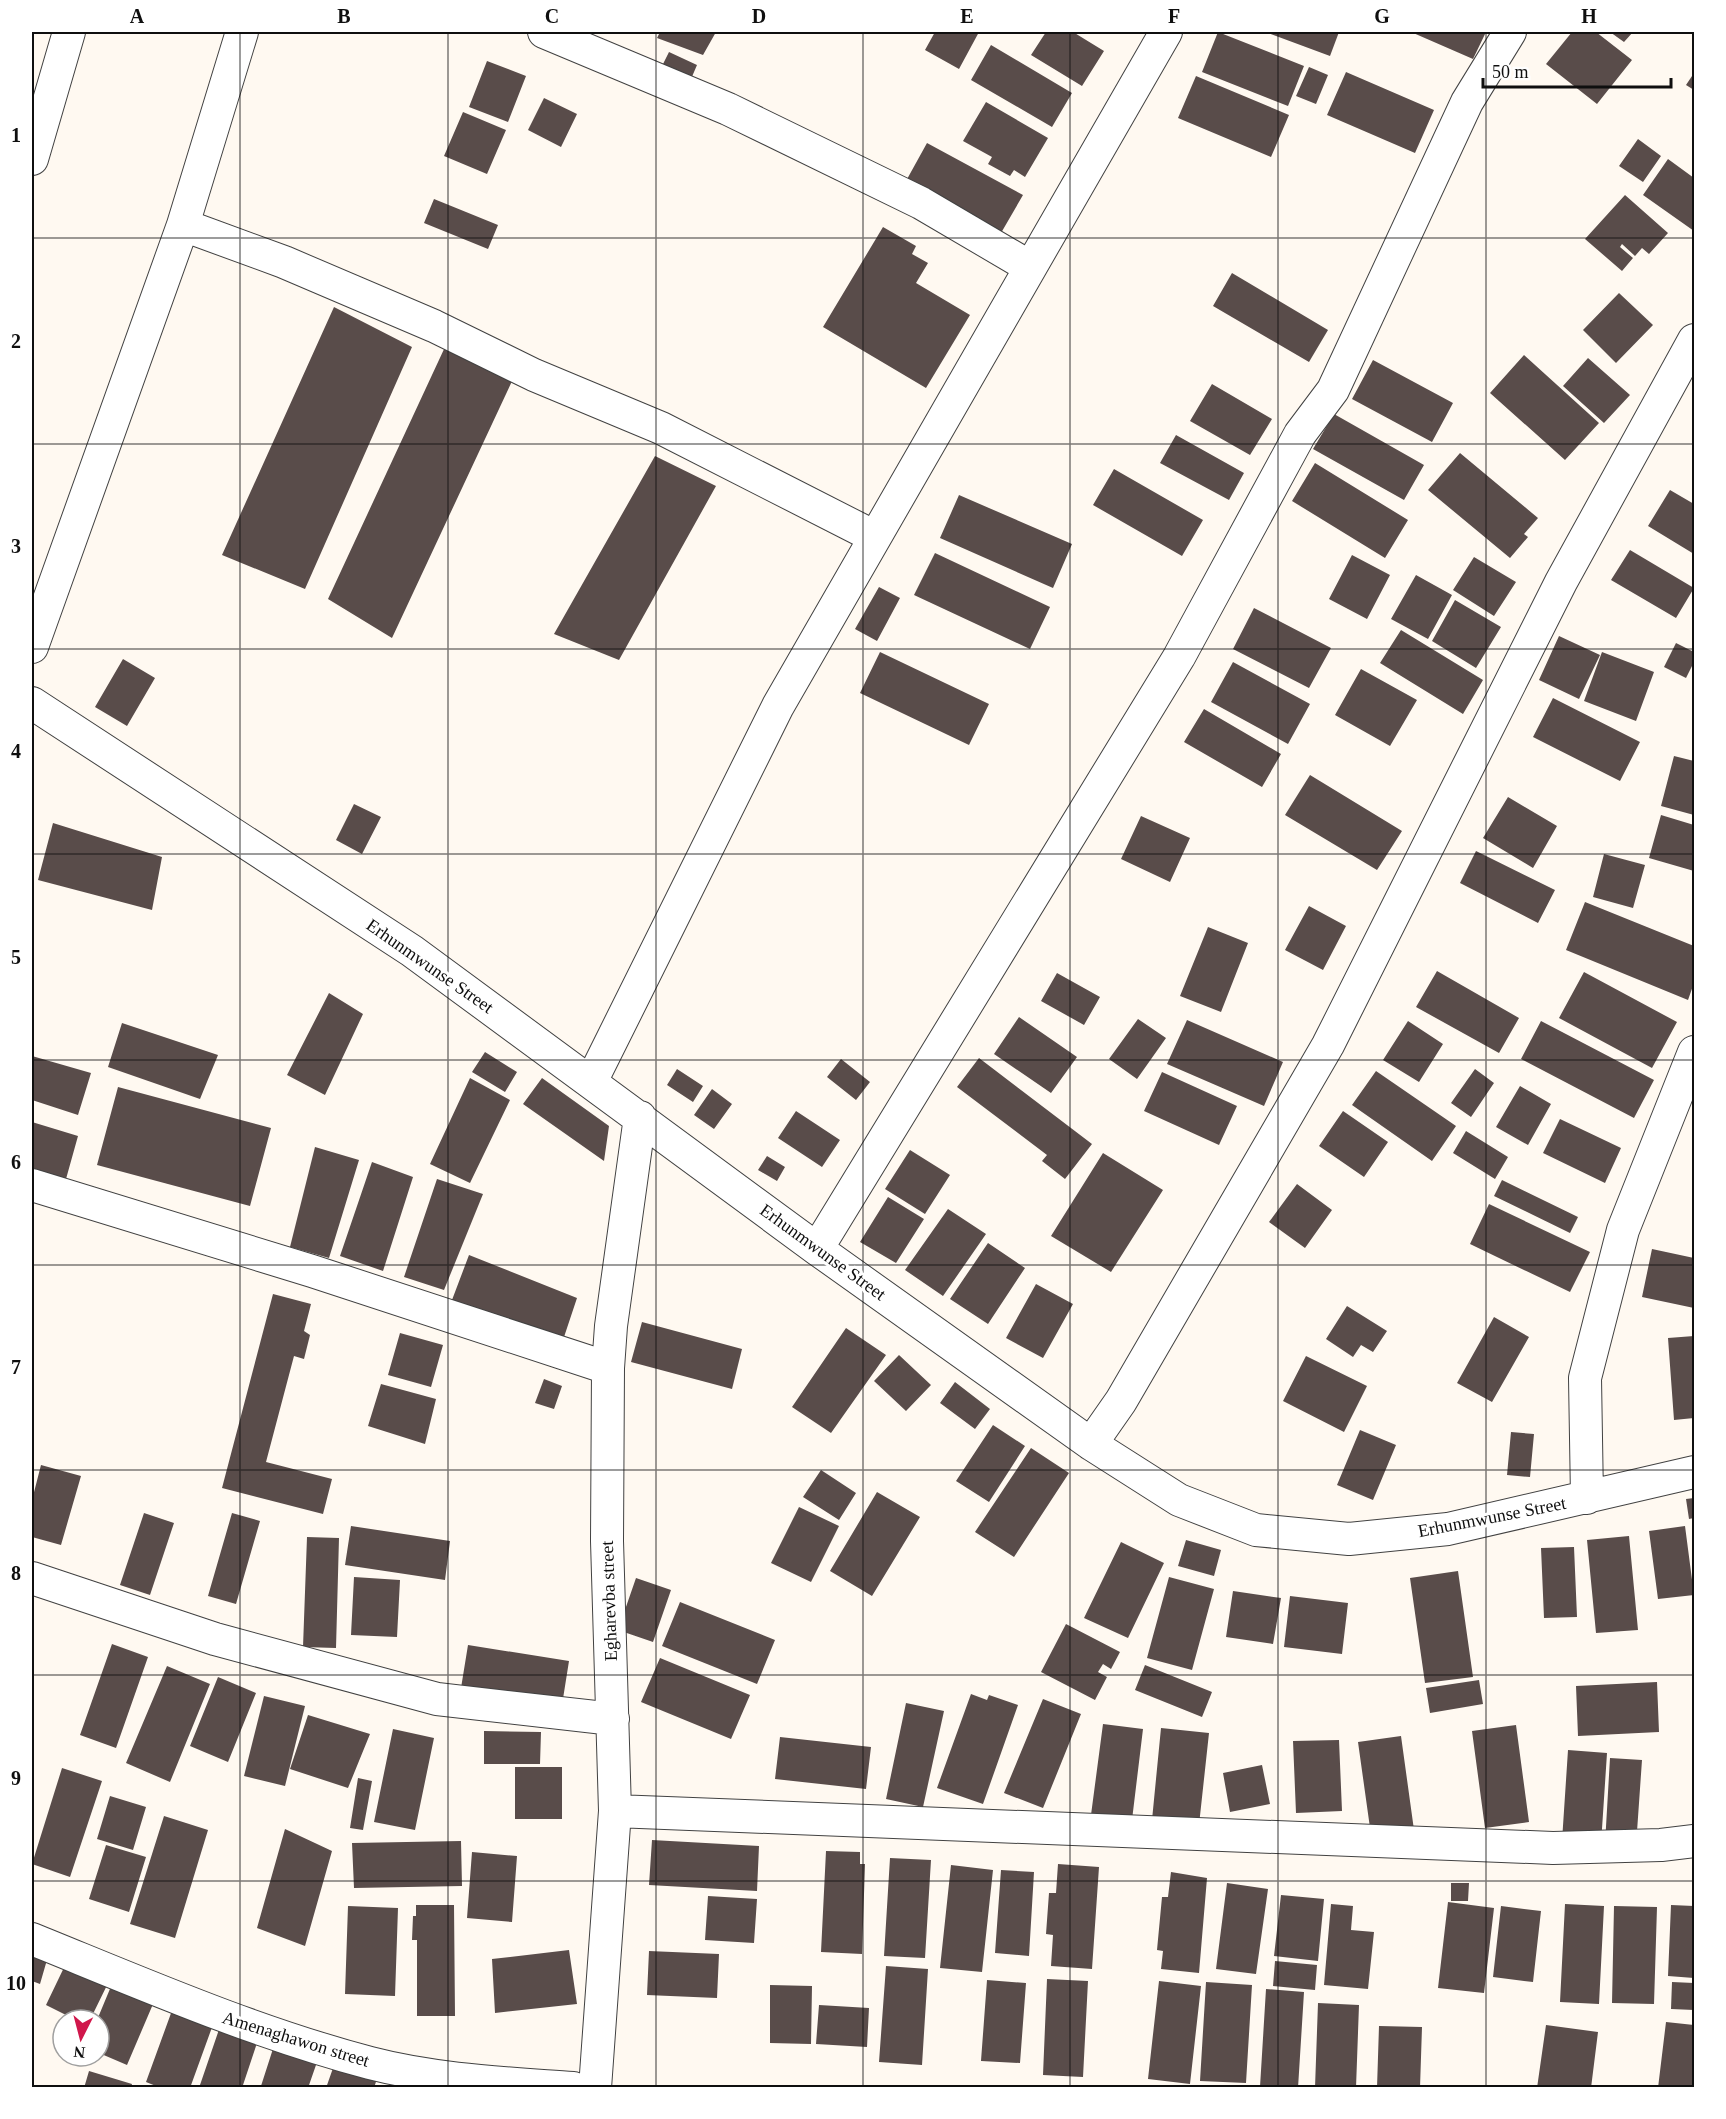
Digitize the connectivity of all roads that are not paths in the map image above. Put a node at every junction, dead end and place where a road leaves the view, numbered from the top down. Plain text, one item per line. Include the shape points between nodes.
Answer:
1 (69, 32) edge
2 (242, 32) edge
3 (544, 32) edge
4 (1166, 32) edge
5 (1510, 32) edge
6 (32, 159) edge
7 (183, 225) junction
8 (1030, 267) junction
9 (1695, 340) edge
10 (875, 537) junction
11 (32, 647) edge
12 (32, 704) edge
13 (1695, 1052) edge
14 (591, 1082) junction
15 (640, 1117) junction
16 (32, 1185) edge
17 (817, 1249) junction
18 (608, 1368) junction
19 (1090, 1444) junction
20 (1695, 1472) edge
21 (1587, 1498) junction
22 (32, 1578) edge
23 (613, 1719) junction
24 (615, 1811) junction
25 (1695, 1841) edge
26 (32, 1939) edge
27 (369, 2075) edge
28 (573, 2088) edge
29 (595, 2088) edge

1 - 6 street
2 - 7 street
3 - 8 street via 749,119 921,203
4 - 8 street
5 - 17 street via 1467,102 1333,390 1299,434 1179,657
7 - 10 street via 402,312 534,375 661,428
7 - 11 street
8 - 10 street
9 - 19 street via 1561,582 1328,1045 1121,1401
10 - 14 street via 778,706
12 - 14 street, Erhunmwunse Street via 412,951
13 - 21 street via 1623,1230 1585,1378
14 - 15 street, Erhunmwunse Street
15 - 17 street, Erhunmwunse Street
15 - 18 street, Egharevba street
16 - 18 street
17 - 19 street, Erhunmwunse Street
18 - 23 street, Egharevba street via 607,1541
19 - 21 street, Erhunmwunse Street via 1179,1500 1256,1530 1349,1539 1448,1529
20 - 21 street, Erhunmwunse Street
22 - 23 street via 215,1639 437,1699
23 - 24 street, Egharevba street
24 - 25 street via 1553,1848
24 - 29 street, Egharevba street
26 - 27 street, Amenaghawon street
27 - 28 street, Amenaghawon street

